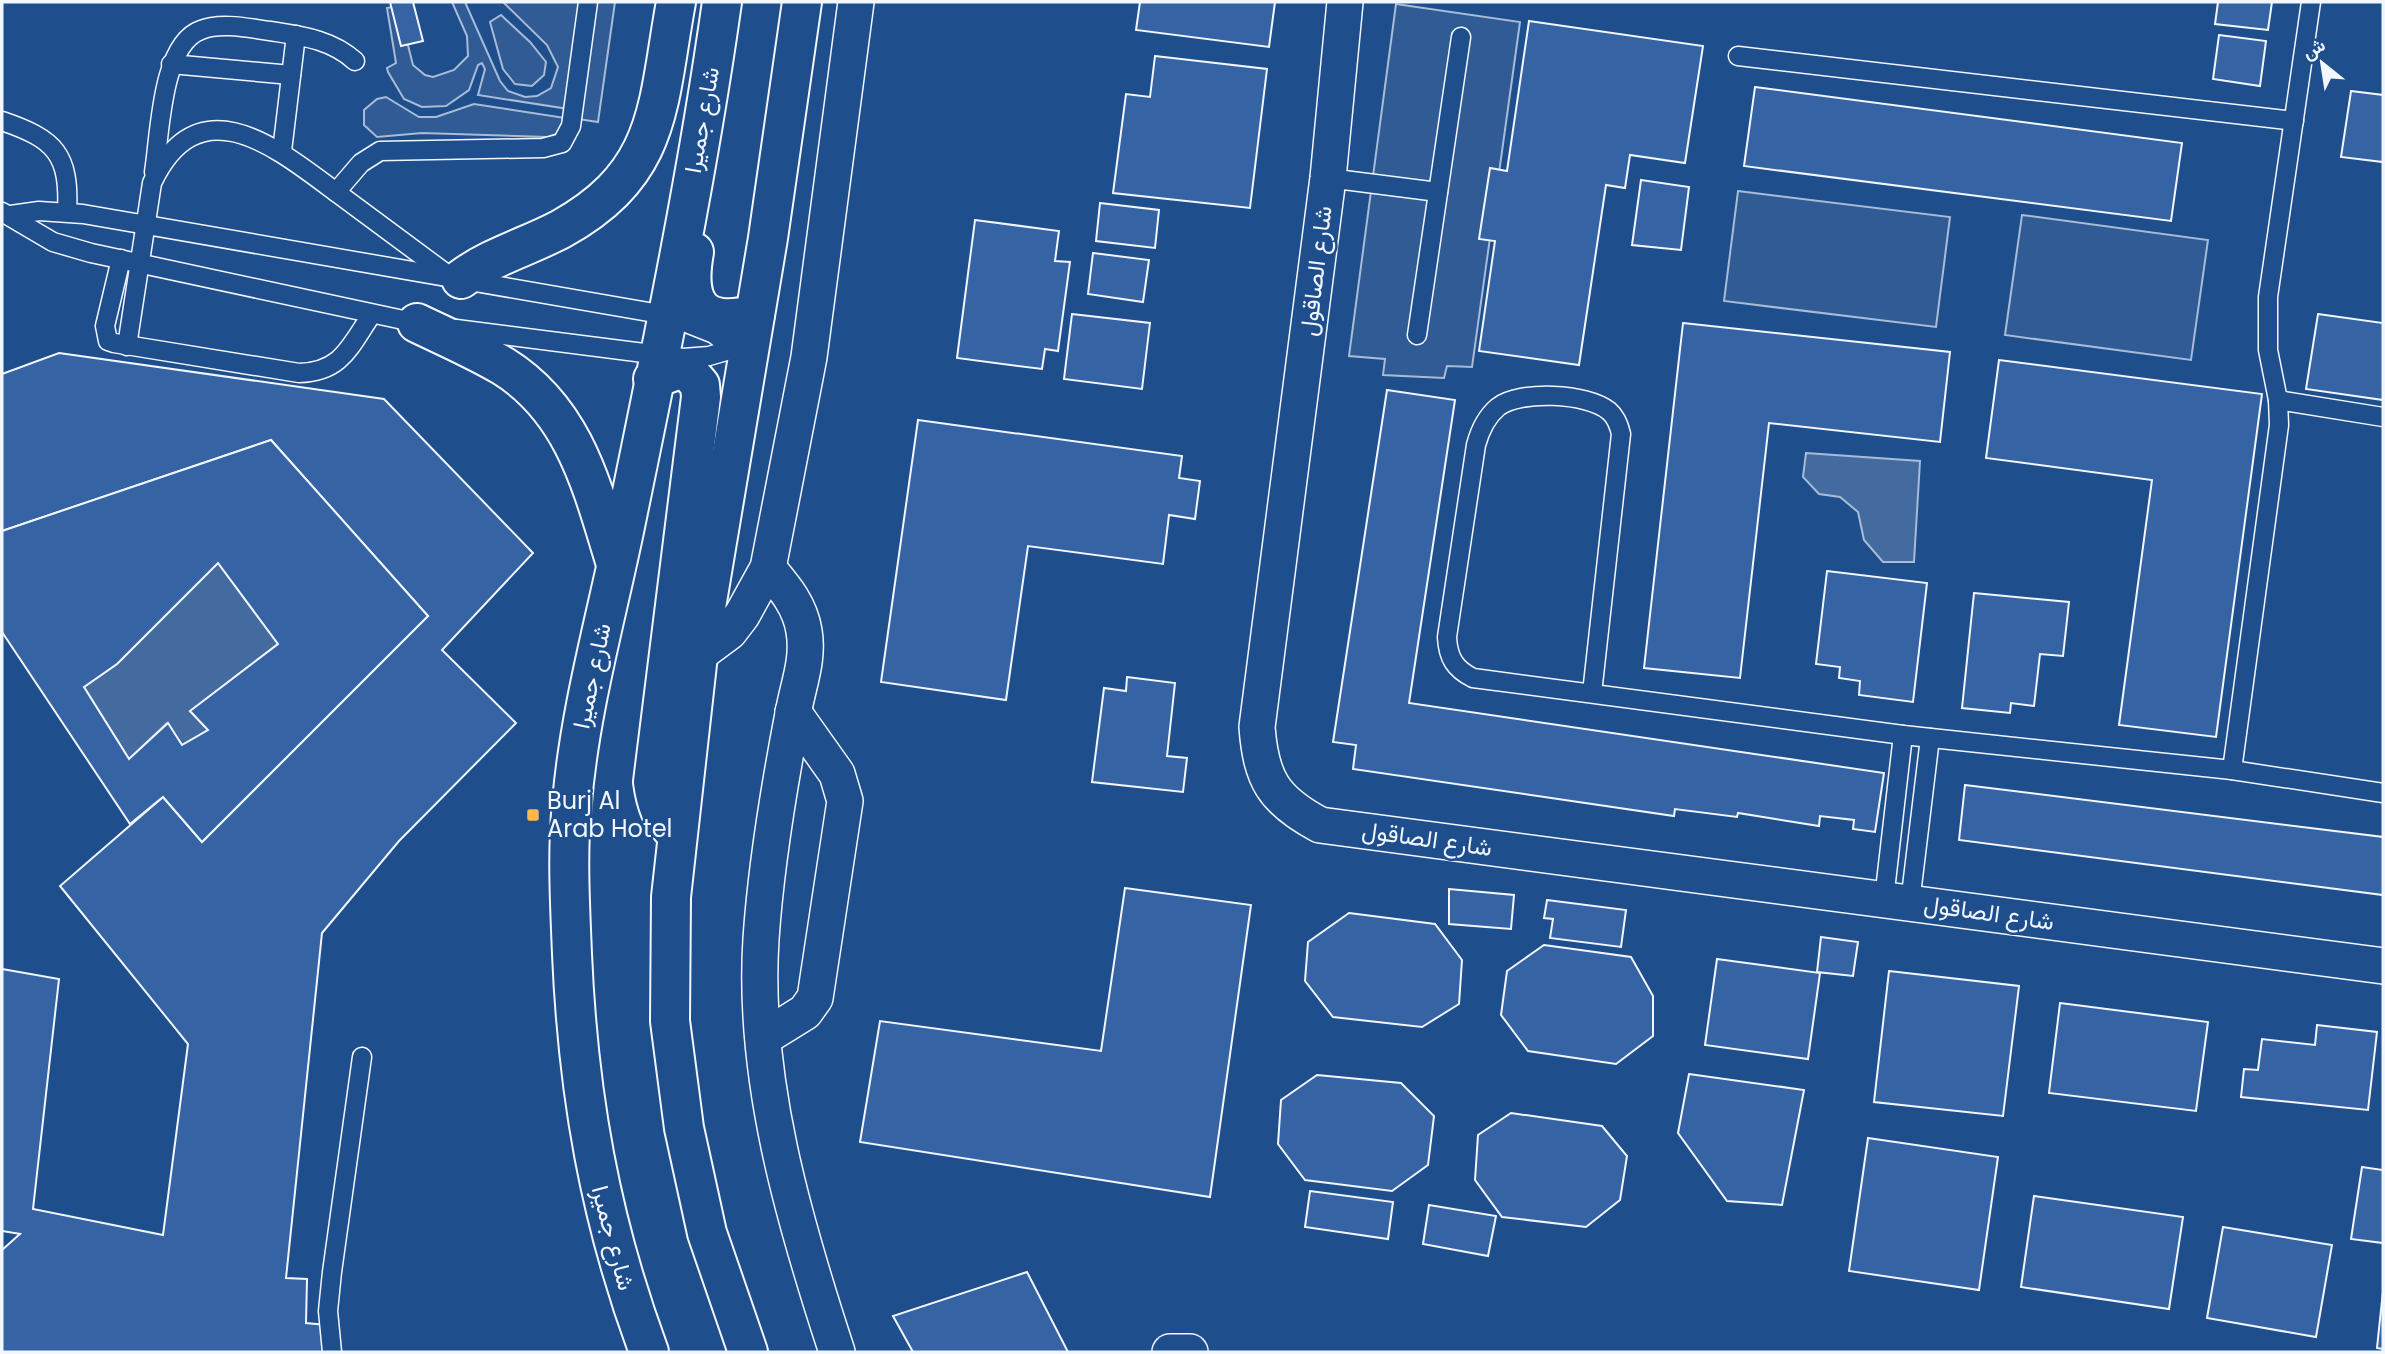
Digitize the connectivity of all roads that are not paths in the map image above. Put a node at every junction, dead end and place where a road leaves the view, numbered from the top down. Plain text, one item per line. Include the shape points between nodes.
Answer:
1 (588, 2) edge
2 (676, 2) edge
3 (722, 2) edge
4 (738, 2) edge
5 (802, 2) edge
6 (856, 2) edge
7 (1345, 2) edge
8 (2311, 2) edge
9 (296, 35) junction
10 (1461, 37) dead end
11 (1738, 56) dead end
12 (355, 61) dead end
13 (171, 64) junction
14 (292, 75) junction
15 (2, 121) edge
16 (2294, 121) junction
17 (282, 152) junction
18 (1328, 178) junction
19 (152, 183) junction
20 (336, 192) junction
21 (1437, 192) junction
22 (67, 212) junction
23 (6, 214) edge
24 (148, 227) junction
25 (121, 259) junction
26 (141, 264) junction
27 (456, 278) junction
28 (372, 314) junction
29 (666, 315) junction
30 (417, 323) junction
31 (1417, 335) dead end
32 (746, 342) junction
33 (127, 346) junction
34 (655, 367) junction
35 (2278, 400) junction
36 (2383, 417) edge
37 (617, 565) junction
38 (768, 568) junction
39 (698, 655) junction
40 (1592, 693) junction
41 (793, 712) junction
42 (1902, 735) junction
43 (1930, 737) junction
44 (2232, 770) junction
45 (2383, 793) edge
46 (676, 834) junction
47 (1897, 901) junction
48 (2383, 966) edge
49 (763, 1038) junction
50 (362, 1057) dead end
51 (332, 1352) edge
52 (649, 1352) edge
53 (748, 1352) edge
54 (837, 1352) edge
55 (1170, 1352) edge
56 (1190, 1352) edge

1 - 20 lane via 571,125 562,143 543,148 380,151 361,163
2 - 27 main road via 654,120 640,158 622,183 581,217
3 - 29 main road, شارع جميرا
4 - 32 main road via 691,273 693,298 704,313 733,320
5 - 32 main road
6 - 38 street via 809,357
7 - 18 street, شارع الصاقول
8 - 16 lane
9 - 12 lane via 330,44
9 - 13 lane via 214,26 187,37
9 - 14 lane
10 - 21 lane
11 - 16 lane
13 - 14 lane
13 - 19 lane
14 - 17 lane
15 - 22 lane via 42,137 61,158 68,189
16 - 35 lane via 2266,323
17 - 19 lane via 244,133 210,130 174,149
17 - 20 lane
18 - 21 lane
18 - 47 street, شارع الصاقول via 1258,706 1258,748 1271,789 1292,810 1320,825
19 - 24 lane
20 - 27 lane
21 - 31 lane
22 - 23 lane
22 - 24 lane
23 - 25 lane via 53,242
24 - 26 lane
24 - 27 lane
25 - 26 lane
25 - 33 lane via 105,335 108,341
26 - 28 lane
26 - 33 lane
27 - 29 lane
28 - 30 lane
28 - 33 lane via 342,358 317,373
29 - 32 lane
29 - 34 main road, شارع جميرا
30 - 34 lane
30 - 37 main road via 502,366 545,401 577,447
32 - 34 lane via 709,356
32 - 39 main road
34 - 37 main road, شارع جميرا
34 - 46 main road via 688,371 700,385 701,397 653,782 659,811
35 - 36 lane
35 - 44 lane via 2279,425
37 - 52 main road, شارع جميرا via 579,735 569,879 575,1023 585,1112 601,1202 625,1289
38 - 39 street via 729,632
38 - 41 street via 788,591 804,628 804,668
39 - 46 main road
40 - 40 lane via 1621,434 1610,412 1599,405 1524,396 1493,412 1476,444 1447,650 1453,663 1474,678
40 - 42 lane
41 - 49 street via 761,939
41 - 49 street via 837,774 845,801 815,998 805,1012
42 - 43 lane
42 - 47 lane
43 - 44 lane
43 - 47 lane
44 - 45 lane
46 - 53 main road via 670,909 670,1021 684,1128 707,1233
47 - 48 street, شارع الصاقول
49 - 54 street via 783,1157
50 - 51 lane via 328,1311
55 - 56 street

